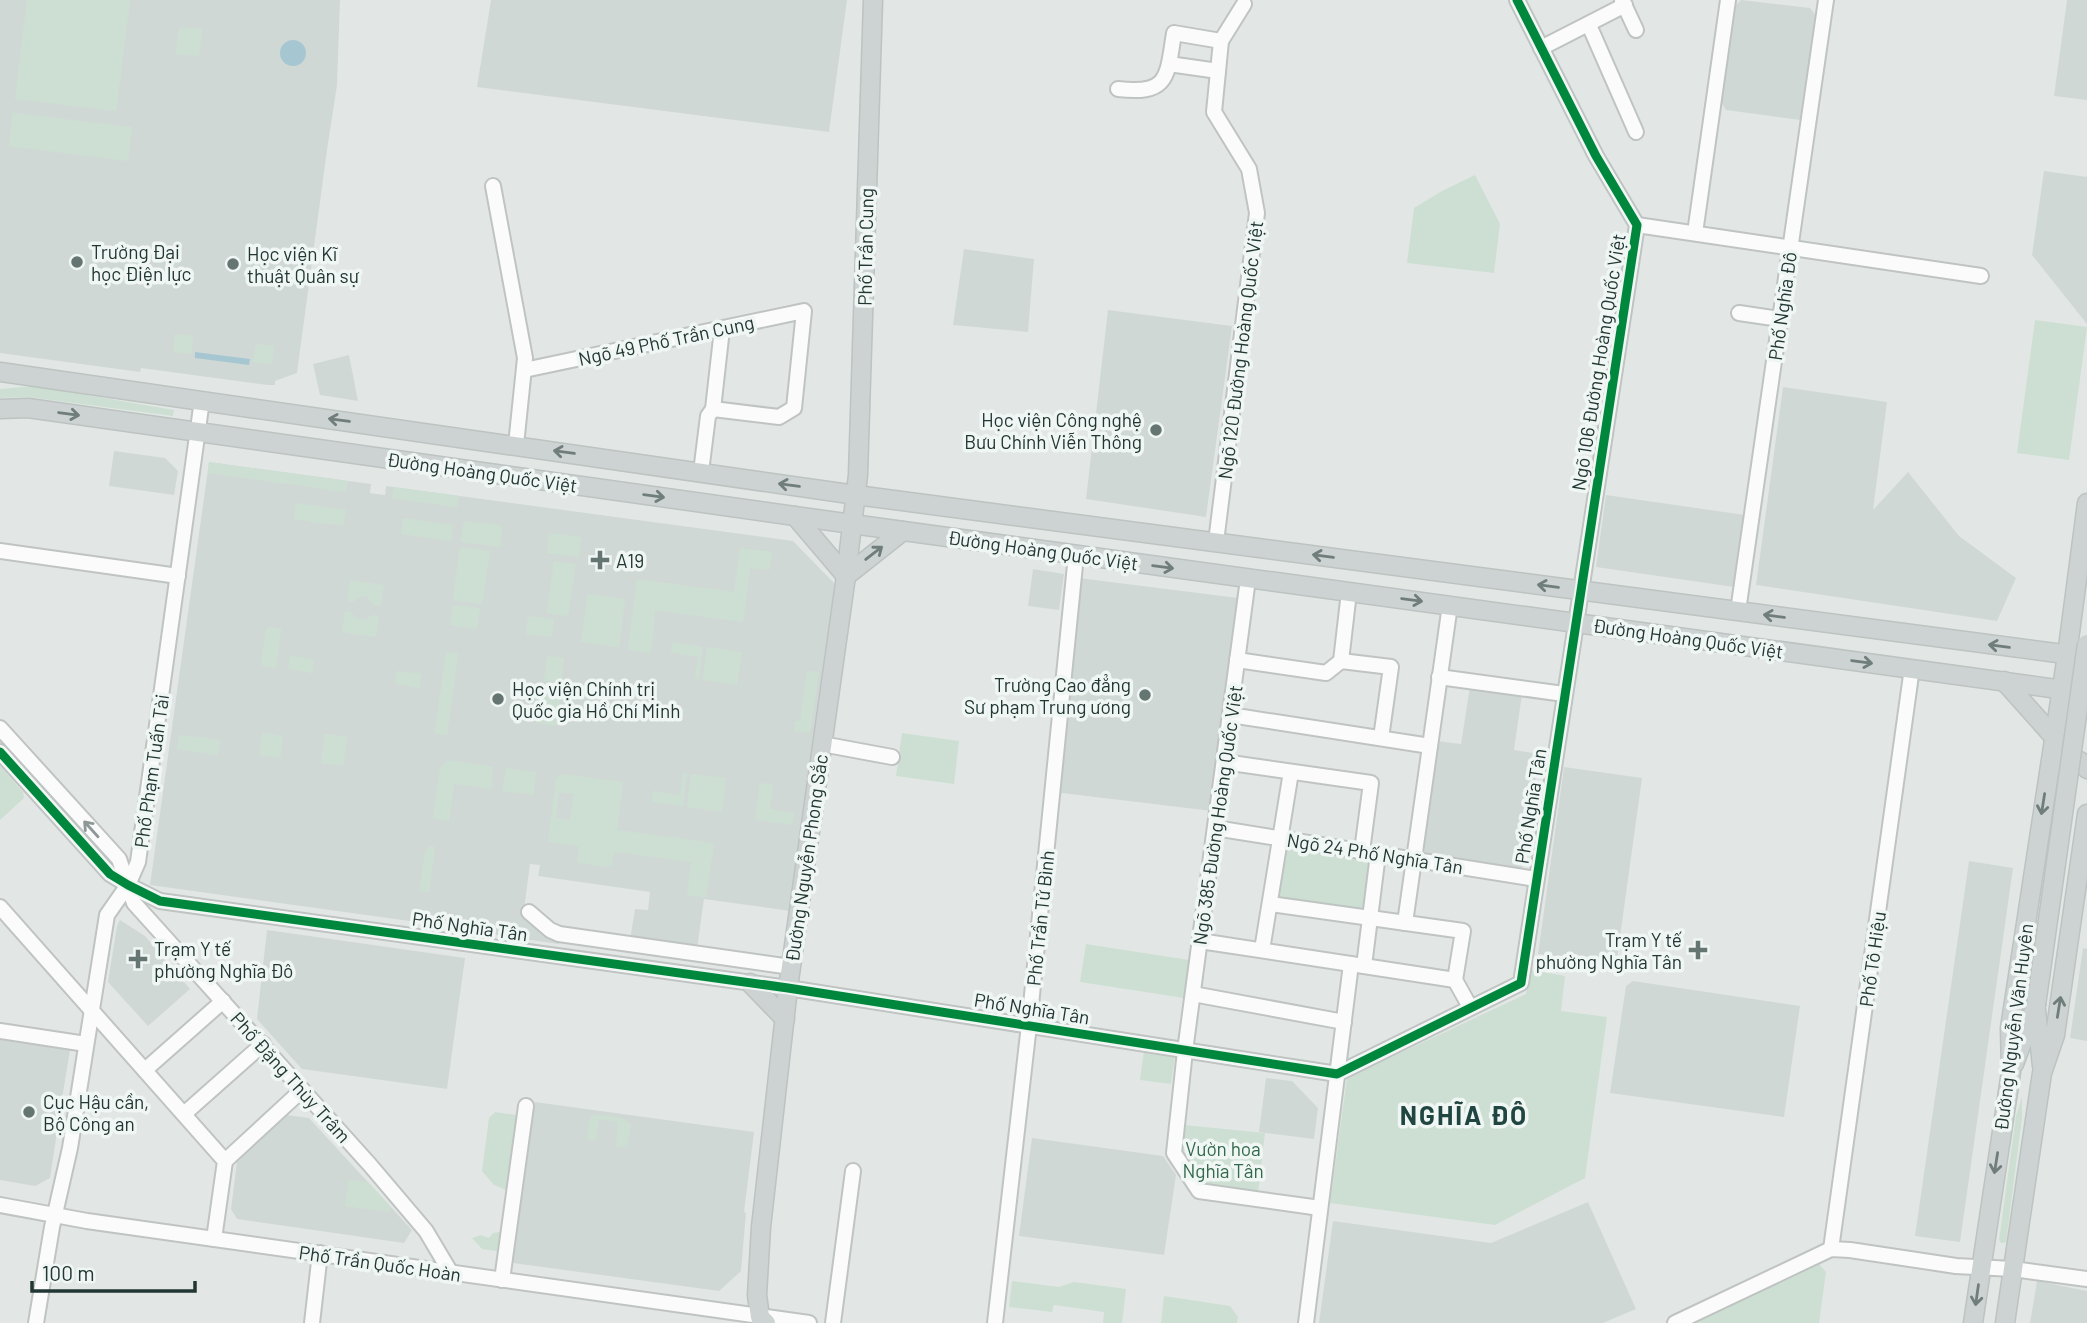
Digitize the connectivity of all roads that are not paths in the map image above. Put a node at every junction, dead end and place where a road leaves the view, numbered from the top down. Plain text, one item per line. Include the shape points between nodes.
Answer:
1 (873, 0) edge
2 (1517, 0) edge
3 (1728, 0) edge
4 (1826, 0) edge
5 (1623, 3) edge
6 (1244, 4) dead end
7 (1589, 25) junction
8 (1636, 30) dead end
9 (1221, 41) junction
10 (1541, 48) junction
11 (1170, 64) junction
12 (1218, 71) junction
13 (1118, 89) dead end
14 (1636, 132) dead end
15 (492, 186) dead end
16 (1637, 225) junction
17 (1695, 233) junction
18 (1790, 247) junction
19 (1981, 276) dead end
20 (1739, 313) dead end
21 (1780, 319) junction
22 (722, 328) junction
23 (529, 369) dead end
24 (0, 372) edge
25 (202, 400) junction
26 (0, 409) edge
27 (713, 409) junction
28 (198, 432) junction
29 (516, 445) junction
30 (701, 472) junction
31 (856, 495) junction
32 (2087, 503) edge
33 (795, 516) junction
34 (852, 524) junction
35 (904, 531) junction
36 (1216, 542) junction
37 (0, 551) edge
38 (1076, 555) junction
39 (2079, 564) junction
40 (178, 576) junction
41 (846, 576) junction
42 (1248, 579) junction
43 (2087, 581) edge
44 (1581, 591) junction
45 (1349, 592) junction
46 (1450, 605) junction
47 (1738, 611) junction
48 (1576, 622) junction
49 (2087, 644) edge
50 (2067, 655) junction
51 (2087, 657) edge
52 (1237, 660) junction
53 (1341, 661) junction
54 (1912, 668) junction
55 (1439, 677) junction
56 (2004, 681) junction
57 (2062, 689) junction
58 (2087, 693) edge
59 (1564, 694) junction
60 (1230, 715) junction
61 (0, 728) edge
62 (2054, 737) junction
63 (1381, 738) junction
64 (822, 744) junction
65 (1430, 746) junction
66 (0, 752) edge
67 (892, 757) dead end
68 (1224, 762) junction
69 (2087, 769) edge
70 (1291, 772) junction
71 (2048, 776) junction
72 (2087, 814) edge
73 (1215, 828) junction
74 (1281, 839) junction
75 (1362, 851) junction
76 (1378, 854) junction
77 (1414, 860) junction
78 (1536, 879) junction
79 (128, 885) junction
80 (1270, 904) junction
81 (0, 907) edge
82 (529, 912) dead end
83 (1370, 918) junction
84 (1405, 923) junction
85 (1200, 941) junction
86 (1262, 950) junction
87 (1357, 965) junction
88 (792, 967) junction
89 (1455, 980) junction
90 (750, 983) junction
91 (788, 988) junction
92 (1193, 994) junction
93 (223, 1001) junction
94 (2036, 1005) junction
95 (1470, 1007) junction
96 (92, 1009) junction
97 (785, 1019) junction
98 (1344, 1022) junction
99 (1029, 1025) junction
100 (0, 1031) edge
101 (86, 1044) junction
102 (262, 1044) junction
103 (1185, 1051) junction
104 (145, 1070) junction
105 (2011, 1072) junction
106 (2042, 1073) junction
107 (1337, 1074) junction
108 (302, 1090) junction
109 (526, 1106) dead end
110 (184, 1115) junction
111 (225, 1161) junction
112 (853, 1171) dead end
113 (0, 1205) edge
114 (1320, 1208) junction
115 (55, 1215) junction
116 (214, 1240) junction
117 (1831, 1249) junction
118 (320, 1253) junction
119 (1981, 1268) junction
120 (2013, 1269) junction
121 (451, 1273) junction
122 (2087, 1279) edge
123 (502, 1280) junction
124 (761, 1321) edge
125 (36, 1323) edge
126 (312, 1323) edge
127 (809, 1323) edge
128 (833, 1323) edge
129 (995, 1323) edge
130 (1306, 1323) edge
131 (1675, 1323) edge
132 (1973, 1323) edge
133 (2005, 1323) edge

1 - 31 main road, Phố Trần Cung
2 - 10 street, Ngõ 106 Đường Hoàng Quốc Việt
3 - 17 street
4 - 18 street, Phố Nghĩa Đô
5 - 7 street
5 - 8 street
6 - 9 street
7 - 10 street
7 - 14 street
9 - 11 street via 1174,33
9 - 12 street, Ngõ 120 Đường Hoàng Quốc Việt
10 - 16 street, Ngõ 106 Đường Hoàng Quốc Việt
11 - 12 street
11 - 13 street via 1165,79 1152,89
12 - 36 street, Ngõ 120 Đường Hoàng Quốc Việt via 1214,112 1249,169 1257,213
15 - 29 street via 526,358
16 - 17 street
16 - 44 street, Ngõ 106 Đường Hoàng Quốc Việt
17 - 18 street
18 - 19 street
18 - 21 street, Phố Nghĩa Đô
20 - 21 street
21 - 47 street, Phố Nghĩa Đô
22 - 23 street, Ngõ 49 Phố Trần Cung
22 - 27 street
22 - 27 street, Ngõ 49 Phố Trần Cung via 804,311 793,408 779,417
24 - 25 main road, Đường Hoàng Quốc Việt
25 - 28 street, Phố Phạm Tuấn Tài
29 -> 25 main road, Đường Hoàng Quốc Việt
26 -> 28 main road, Đường Hoàng Quốc Việt via 28,408
27 - 30 street via 708,416
28 -> 33 main road, Đường Hoàng Quốc Việt
28 - 40 street, Phố Phạm Tuấn Tài
30 -> 29 main road, Đường Hoàng Quốc Việt
31 -> 30 main road, Đường Hoàng Quốc Việt
31 - 34 main road, Phố Trần Cung
31 - 36 main road, Đường Hoàng Quốc Việt
32 - 39 main road, Đường Nguyễn Văn Huyên
33 - 34 main road, Đường Hoàng Quốc Việt
33 - 41 main road
34 - 35 main road, Đường Hoàng Quốc Việt
34 - 41 main road, Đường Nguyễn Phong Sắc
35 - 38 main road, Đường Hoàng Quốc Việt
41 -> 35 main road
44 -> 36 main road, Đường Hoàng Quốc Việt
37 - 40 street
38 -> 42 main road, Đường Hoàng Quốc Việt
38 - 99 street, Phố Trần Tử Bình
39 - 43 main road
39 - 50 main road, Đường Nguyễn Văn Huyên
40 - 79 street, Phố Phạm Tuấn Tài via 138,862
41 - 64 main road, Đường Nguyễn Phong Sắc
42 - 45 main road, Đường Hoàng Quốc Việt
42 - 52 street, Ngõ 385 Đường Hoàng Quốc Việt
44 - 47 main road, Đường Hoàng Quốc Việt
44 - 48 street, Phố Nghĩa Tân
45 -> 46 main road, Đường Hoàng Quốc Việt
45 - 53 street
46 - 48 main road, Đường Hoàng Quốc Việt
46 - 55 street
50 -> 47 main road, Đường Hoàng Quốc Việt
48 -> 54 main road, Đường Hoàng Quốc Việt
48 - 59 street, Phố Nghĩa Tân
49 - 94 main road, bridge
50 - 51 main road, Đường Hoàng Quốc Việt
50 - 57 main road, Đường Nguyễn Văn Huyên
52 - 53 street via 1325,673
52 - 60 street, Ngõ 385 Đường Hoàng Quốc Việt
53 - 63 street via 1391,667
54 - 56 main road, Đường Hoàng Quốc Việt
54 - 117 street, Phố Tô Hiệu
55 - 59 street
55 - 65 street
56 - 57 main road, Đường Hoàng Quốc Việt
56 - 62 main road
57 - 58 main road, Đường Hoàng Quốc Việt
57 - 62 main road, Đường Nguyễn Văn Huyên
59 - 78 street, Phố Nghĩa Tân
60 - 63 street
60 - 68 street, Ngõ 385 Đường Hoàng Quốc Việt
79 -> 61 street, Phố Đặng Thùy Trâm via 119,859
62 - 71 main road, Đường Nguyễn Văn Huyên
63 - 65 street
64 - 67 street
64 - 88 main road, Đường Nguyễn Phong Sắc
65 - 77 street
66 - 79 street, Phố Đặng Thùy Trâm via 110,874
68 - 70 street
68 - 73 street, Ngõ 385 Đường Hoàng Quốc Việt
69 - 71 main road via 2069,759
70 - 74 street
70 - 75 street via 1371,783
71 -> 105 main road, Đường Nguyễn Văn Huyên via 2010,1028
106 -> 72 main road, Đường Nguyễn Văn Huyên via 2054,1035
73 - 74 street, Ngõ 24 Phố Nghĩa Tân
73 - 85 street, Ngõ 385 Đường Hoàng Quốc Việt
74 - 75 street, Ngõ 24 Phố Nghĩa Tân
74 - 80 street
75 - 76 street, Ngõ 24 Phố Nghĩa Tân
76 - 77 street, Ngõ 24 Phố Nghĩa Tân
76 - 83 street
77 - 78 street, Ngõ 24 Phố Nghĩa Tân
77 - 84 street
78 - 95 street, Phố Nghĩa Tân via 1521,983
79 - 90 street, Phố Nghĩa Tân via 160,901
79 - 93 street, Phố Đặng Thùy Trâm via 134,903
79 - 96 street, Phố Phạm Tuấn Tài via 107,915
80 - 83 street
80 - 86 street
81 - 96 street
82 - 88 street via 559,934
83 - 84 street
83 - 87 street
84 - 89 street via 1463,931
85 - 86 street
85 - 92 street, Ngõ 385 Đường Hoàng Quốc Việt
86 - 87 street
87 - 89 street
87 - 98 street
88 - 91 main road, Đường Nguyễn Phong Sắc
89 - 95 street
90 - 91 street, Phố Nghĩa Tân
90 - 97 main road
91 - 97 main road, Đường Nguyễn Phong Sắc
91 - 99 street, Phố Nghĩa Tân
92 - 98 street
92 - 103 street, Ngõ 385 Đường Hoàng Quốc Việt
93 - 102 street, Phố Đặng Thùy Trâm
93 - 104 street
94 - 105 main road
94 - 106 main road
95 - 107 street, Phố Nghĩa Tân
96 - 101 street, Phố Phạm Tuấn Tài
96 - 104 street
97 - 124 main road, Đường Nguyễn Phong Sắc via 761,1227 757,1296
98 - 107 street
99 - 103 street, Phố Nghĩa Tân
99 - 129 street, Phố Trần Tử Bình
100 - 101 street
101 - 115 street, Phố Phạm Tuấn Tài
102 - 108 street, Phố Đặng Thùy Trâm
102 - 110 street
103 - 107 street, Phố Nghĩa Tân
103 - 114 street, Ngõ 385 Đường Hoàng Quốc Việt via 1174,1153 1199,1191
104 - 110 street
105 -> 119 main road, Đường Nguyễn Văn Huyên
106 - 120 main road, Đường Nguyễn Văn Huyên
107 - 114 street
108 - 111 street
108 - 121 street, Phố Đặng Thùy Trâm via 426,1231
109 - 123 street
110 - 111 street
111 - 116 street
112 - 128 street
113 - 115 street, Phố Trần Quốc Hoàn
114 - 130 street
115 - 116 street, Phố Trần Quốc Hoàn
115 - 125 street, Phố Phạm Tuấn Tài
116 - 118 street, Phố Trần Quốc Hoàn
117 - 119 street
117 - 131 street
118 - 121 street, Phố Trần Quốc Hoàn
118 - 126 street
119 - 120 street
119 -> 132 main road, Đường Nguyễn Văn Huyên
120 - 122 street
120 - 133 main road, Đường Nguyễn Văn Huyên
121 - 123 street, Phố Trần Quốc Hoàn
123 - 124 street, Phố Trần Quốc Hoàn
124 - 127 street

